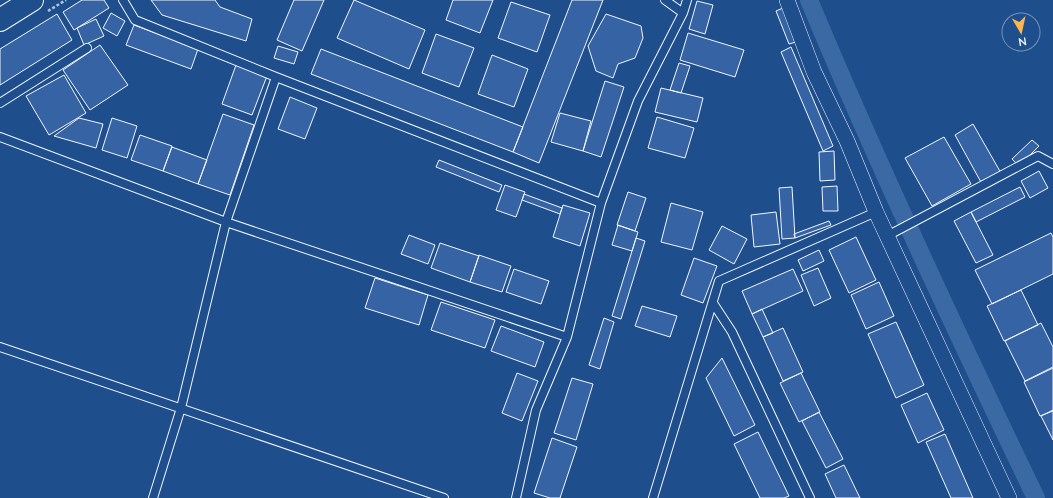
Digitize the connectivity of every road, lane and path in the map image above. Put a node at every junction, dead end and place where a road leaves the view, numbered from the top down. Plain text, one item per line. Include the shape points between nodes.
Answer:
1 (32, 0) edge
2 (123, 0) edge
3 (665, 0) edge
4 (687, 0) edge
5 (786, 0) edge
6 (683, 13) junction
7 (0, 20) edge
8 (87, 48) dead end
9 (276, 77) junction
10 (0, 103) edge
11 (0, 137) edge
12 (1053, 164) edge
13 (602, 203) junction
14 (876, 212) junction
15 (226, 222) junction
16 (887, 236) junction
17 (713, 303) junction
18 (567, 338) junction
19 (0, 347) edge
20 (181, 408) junction
21 (153, 498) edge
22 (444, 498) edge
23 (516, 498) edge
24 (654, 498) edge
25 (810, 498) edge
26 (1009, 498) edge

1 - 7 main road
2 - 9 lane via 135,20
3 - 6 lane
4 - 6 lane
5 - 14 street via 814,72 847,141
6 - 13 lane via 638,101
8 - 10 lane
9 - 13 lane
9 - 15 lane
11 - 15 lane
12 - 16 lane via 1038,156
13 - 18 lane
14 - 16 street
14 - 17 lane via 719,281
15 - 18 lane
15 - 20 lane
16 - 26 street
17 - 24 lane
17 - 25 lane via 732,332
18 - 23 lane via 536,410
19 - 20 lane
20 - 21 lane
20 - 22 lane

